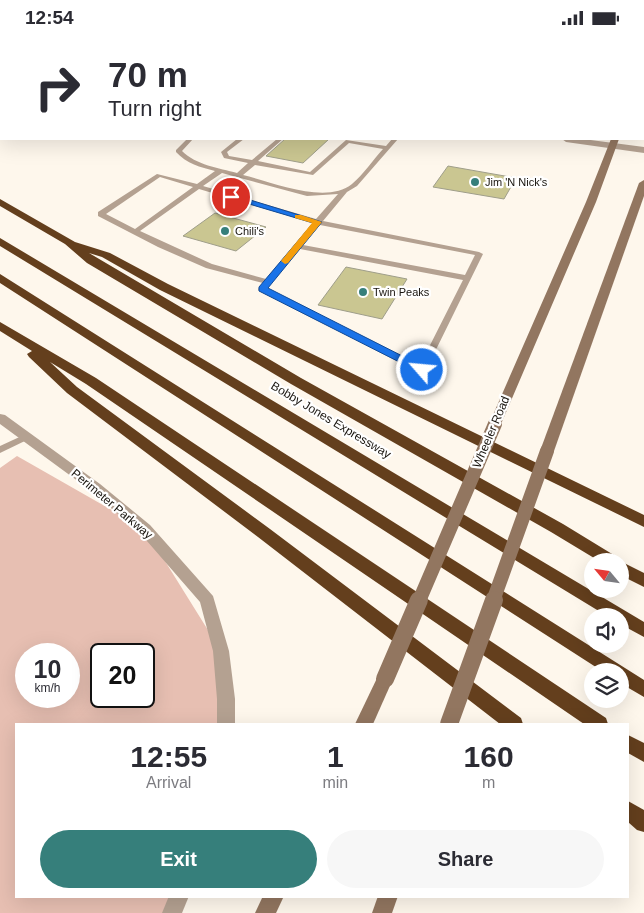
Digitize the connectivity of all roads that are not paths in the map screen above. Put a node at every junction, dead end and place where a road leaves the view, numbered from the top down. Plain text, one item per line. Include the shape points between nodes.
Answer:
1 (189, 140) edge
2 (241, 140) edge
3 (279, 140) edge
4 (394, 140) edge
5 (582, 140) edge
6 (613, 142) edge
7 (387, 148) junction
8 (644, 150) edge
9 (254, 163) junction
10 (222, 170) junction
11 (240, 175) junction
12 (644, 183) edge
13 (197, 186) junction
14 (345, 191) junction
15 (641, 197) edge
16 (0, 202) edge
17 (318, 222) junction
18 (135, 232) junction
19 (0, 241) edge
20 (69, 243) junction
21 (297, 246) junction
22 (0, 278) edge
23 (467, 278) junction
24 (268, 282) junction
25 (7, 330) edge
26 (0, 418) edge
27 (26, 437) junction
28 (0, 451) edge
29 (644, 522) edge
30 (598, 553) edge
31 (629, 572) edge
32 (644, 581) edge
33 (644, 630) edge
34 (603, 663) edge
35 (629, 680) edge
36 (644, 689) edge
37 (226, 723) edge
38 (364, 723) edge
39 (449, 723) edge
40 (513, 723) edge
41 (598, 723) edge
42 (629, 744) edge
43 (644, 754) edge
44 (629, 811) edge
45 (644, 823) edge
46 (178, 898) edge
47 (273, 898) edge
48 (387, 898) edge
49 (172, 913) edge
50 (265, 913) edge
51 (382, 913) edge

1 - 10 lane via 178,151 185,158
2 - 9 lane via 224,152 226,157
3 - 9 lane
4 - 7 lane
5 - 6 street
6 - 8 street
6 - 38 main road, Wheeler Road, bridge
7 - 9 lane via 348,141 311,174
7 - 14 lane via 360,180
9 - 11 lane
10 - 11 lane
10 - 13 lane
11 - 14 lane via 307,194
12 - 15 main road
13 - 17 lane
13 - 18 lane
13 - 18 lane via 159,175 101,214
14 - 17 lane
15 - 39 main road, bridge
16 - 20 highway, Bobby Jones Expressway
17 - 21 lane
17 - 23 lane via 479,254
18 - 24 lane via 209,266
19 - 33 highway, Bobby Jones Expressway
20 - 29 highway via 106,255
20 - 30 highway, Bobby Jones Expressway via 91,261
21 - 23 lane
21 - 24 lane
22 - 34 highway
23 - 24 lane via 422,370 262,289
25 - 40 highway via 72,391
25 - 41 highway via 91,381
26 - 27 street, Perimeter Parkway
27 - 28 lane
27 - 37 street, Perimeter Parkway via 95,487 145,529 208,601 221,651
31 - 32 highway
35 - 36 highway
42 - 43 highway
44 - 45 highway
46 - 49 street
47 - 50 main road
48 - 51 main road

